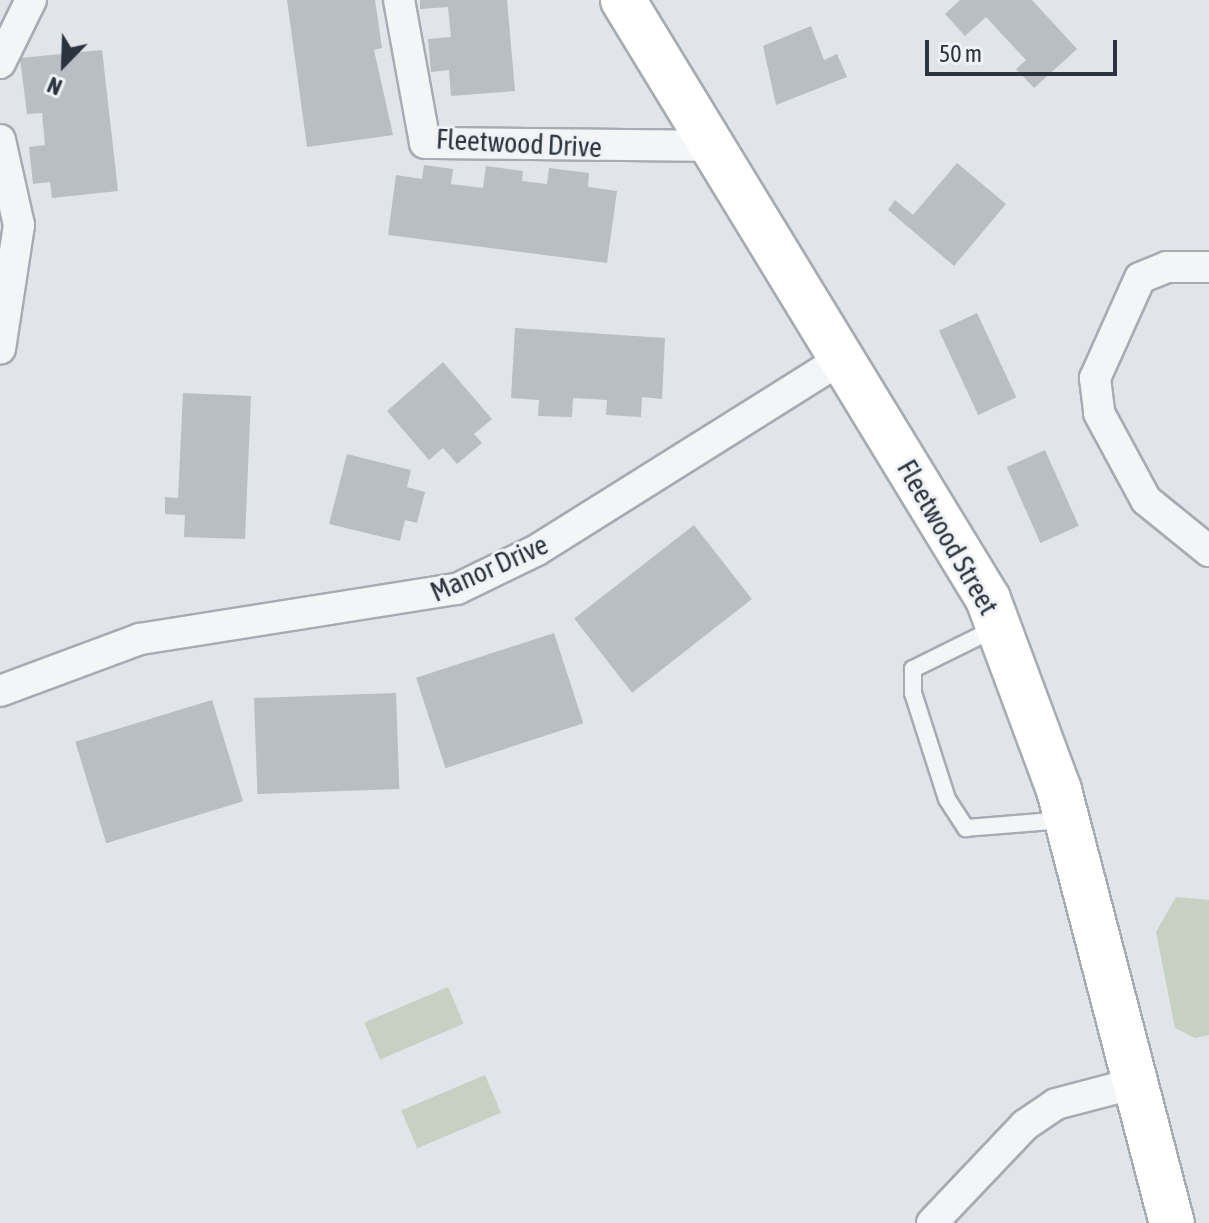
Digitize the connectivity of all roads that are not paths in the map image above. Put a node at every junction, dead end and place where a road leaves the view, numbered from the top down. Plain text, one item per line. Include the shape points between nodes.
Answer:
1 (31, 0) edge
2 (399, 0) edge
3 (623, 0) edge
4 (0, 63) edge
5 (0, 140) edge
6 (707, 146) junction
7 (1209, 267) edge
8 (0, 349) edge
9 (843, 358) junction
10 (1209, 551) edge
11 (999, 626) junction
12 (0, 691) edge
13 (1067, 820) junction
14 (1136, 1083) junction
15 (932, 1223) edge
16 (1172, 1223) edge

1 - 4 street
2 - 6 street, Fleetwood Drive via 425,143
3 - 6 street, Fleetwood Street
5 - 8 street via 19,225
6 - 9 street, Fleetwood Street
7 - 10 street via 1167,267 1140,278 1095,378 1099,413 1146,500
9 - 11 street, Fleetwood Street
9 - 12 street, Manor Drive via 537,550 457,589 154,636
11 - 13 street, Fleetwood Street
11 - 13 lane via 913,669 913,693 947,799 966,828
13 - 14 street, Fleetwood Street
14 - 15 street via 1056,1104 1025,1125
14 - 16 street, Fleetwood Street

